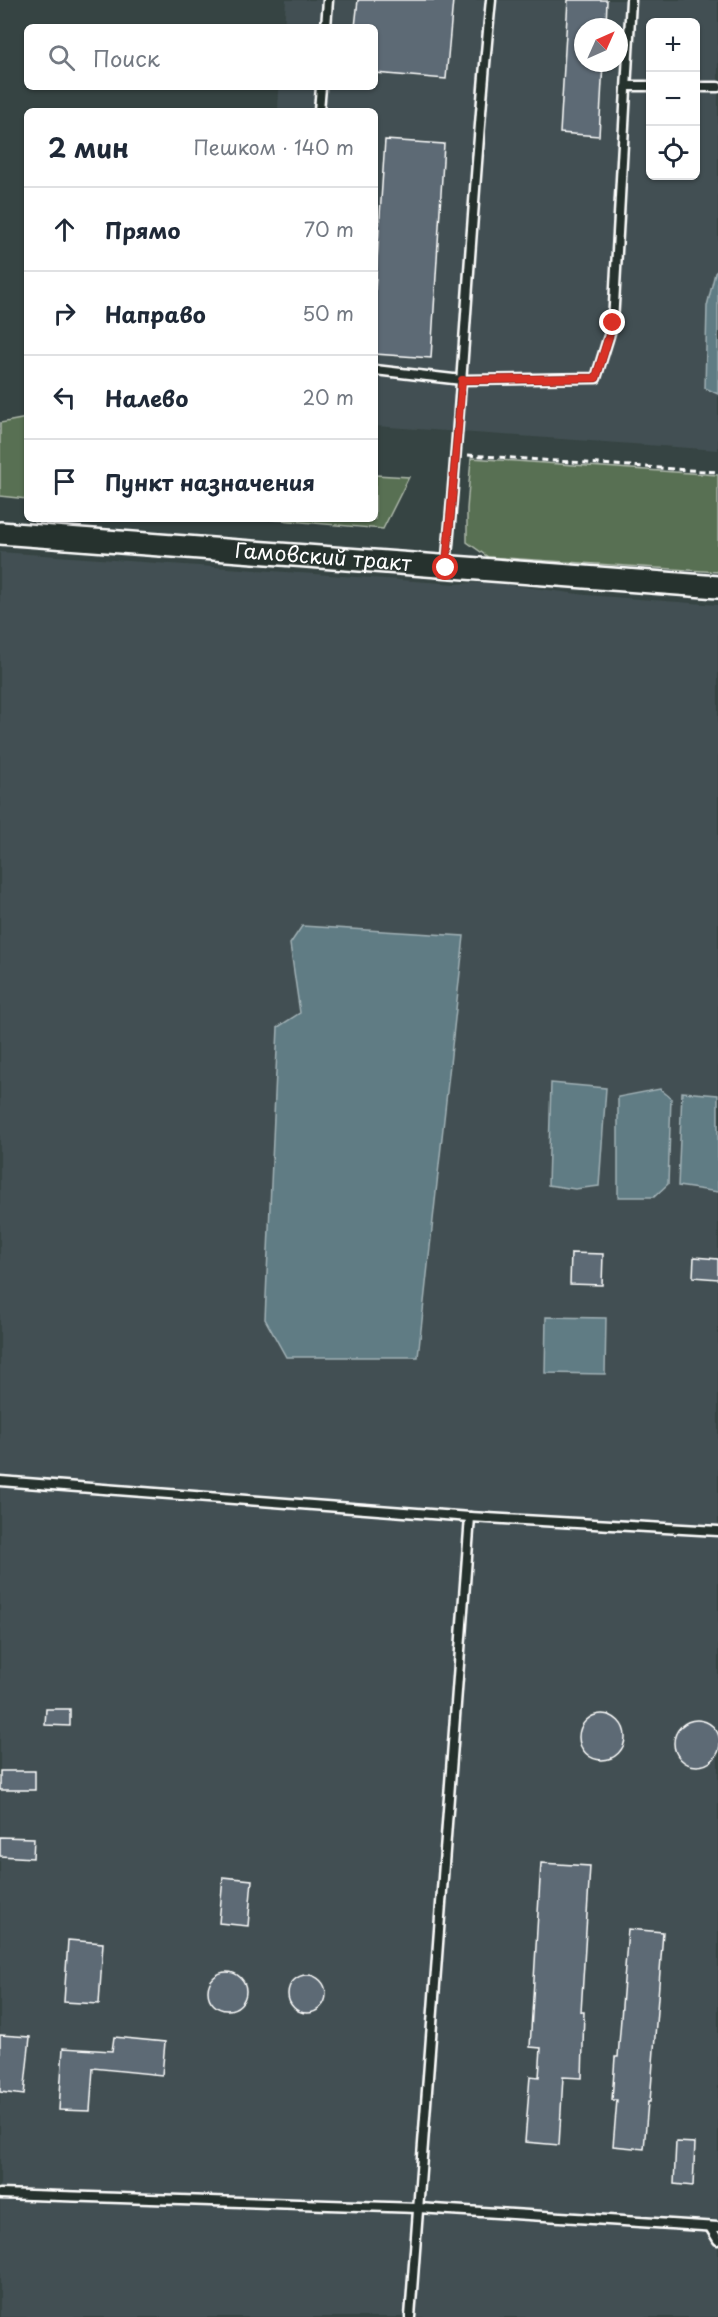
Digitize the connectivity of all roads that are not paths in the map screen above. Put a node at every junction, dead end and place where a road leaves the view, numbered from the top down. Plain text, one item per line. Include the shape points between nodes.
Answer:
1 (328, 0) edge
2 (490, 0) edge
3 (632, 0) edge
4 (326, 24) edge
5 (627, 86) junction
6 (646, 86) edge
7 (700, 87) edge
8 (718, 87) edge
9 (321, 90) edge
10 (319, 108) edge
11 (378, 370) edge
12 (462, 380) junction
13 (0, 533) edge
14 (446, 568) junction
15 (718, 587) edge
16 (0, 1481) edge
17 (470, 1516) junction
18 (718, 1531) edge
19 (0, 2194) edge
20 (418, 2208) junction
21 (714, 2227) edge
22 (718, 2240) edge
23 (410, 2317) edge

1 - 4 lane
2 - 12 lane
3 - 5 lane
5 - 6 lane
5 - 12 lane via 613,323 596,378
7 - 8 lane
9 - 10 lane
11 - 12 lane
12 - 14 lane
13 - 14 street, Гамовский тракт
14 - 15 street, Гамовский тракт
16 - 17 lane
17 - 18 lane
17 - 20 lane
19 - 20 lane
20 - 21 lane
20 - 23 lane
21 - 22 lane

